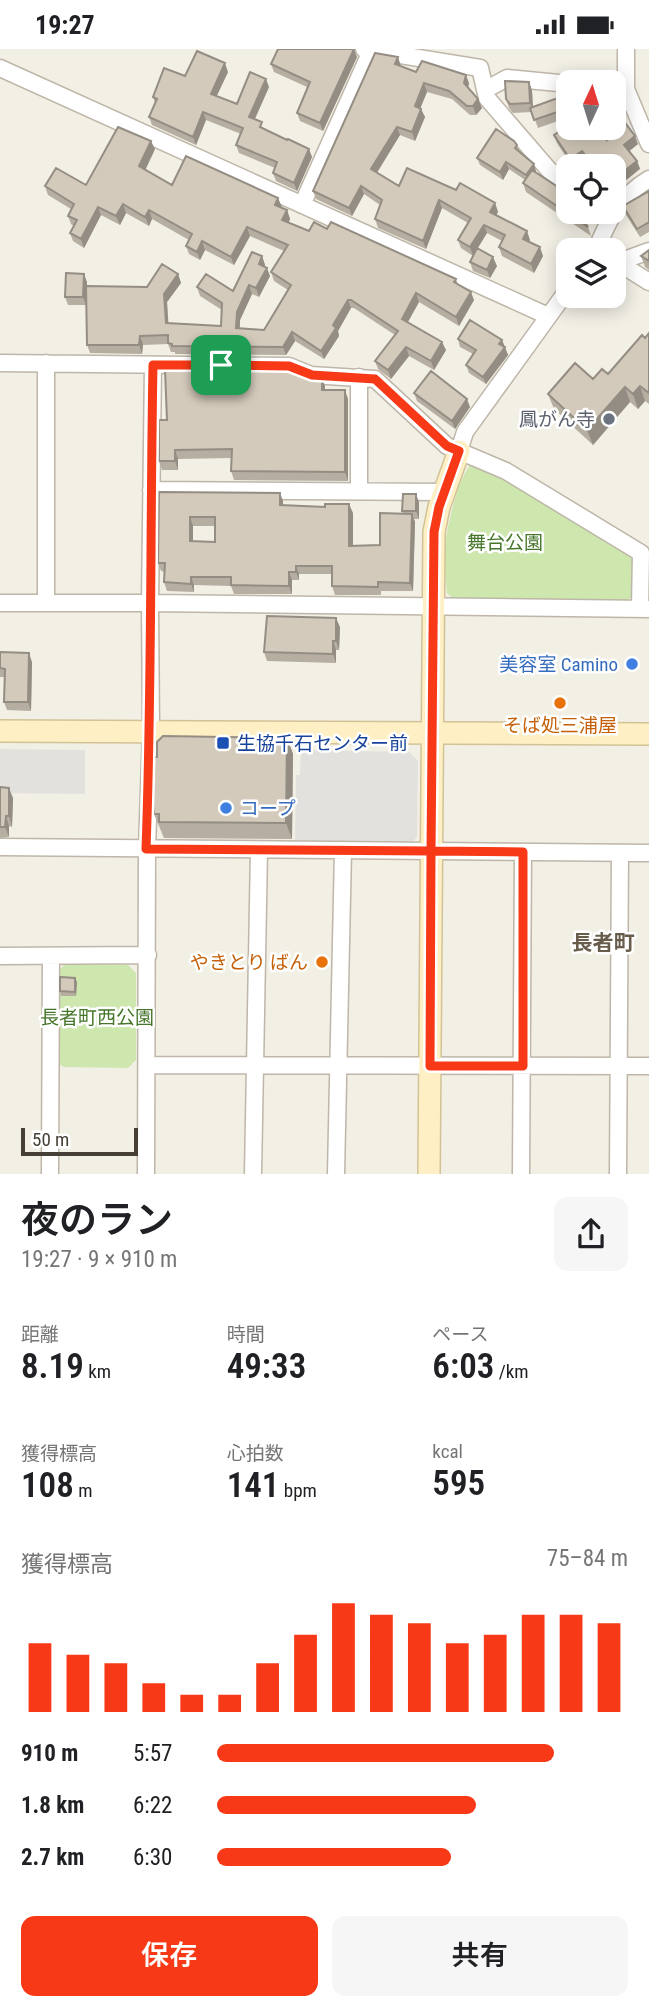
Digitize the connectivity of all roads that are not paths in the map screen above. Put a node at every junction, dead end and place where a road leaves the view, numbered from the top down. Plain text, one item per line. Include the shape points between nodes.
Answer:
1 (625, 49) edge
2 (367, 50) edge
3 (0, 68) edge
4 (622, 70) edge
5 (556, 83) edge
6 (485, 90) junction
7 (626, 99) edge
8 (649, 144) edge
9 (556, 175) edge
10 (649, 179) edge
11 (626, 195) edge
12 (302, 205) junction
13 (649, 251) edge
14 (626, 258) edge
15 (626, 267) edge
16 (649, 282) edge
17 (556, 305) edge
18 (548, 316) junction
19 (0, 363) edge
20 (46, 363) junction
21 (153, 365) junction
22 (359, 377) junction
23 (459, 451) junction
24 (151, 490) junction
25 (359, 491) junction
26 (444, 492) junction
27 (0, 603) edge
28 (46, 603) junction
29 (150, 603) junction
30 (433, 605) junction
31 (644, 609) edge
32 (0, 731) edge
33 (151, 731) junction
34 (432, 733) junction
35 (649, 734) edge
36 (0, 847) edge
37 (146, 849) junction
38 (259, 850) junction
39 (343, 851) junction
40 (431, 851) junction
41 (523, 852) junction
42 (620, 853) junction
43 (649, 853) edge
44 (148, 955) junction
45 (0, 956) edge
46 (51, 956) junction
47 (147, 1065) junction
48 (254, 1066) junction
49 (338, 1066) junction
50 (430, 1066) junction
51 (523, 1066) junction
52 (619, 1066) junction
53 (649, 1066) edge
54 (50, 1174) edge
55 (146, 1174) edge
56 (253, 1174) edge
57 (336, 1174) edge
58 (429, 1174) edge
59 (521, 1174) edge
60 (618, 1174) edge

1 - 4 street
2 - 6 street via 480,68
2 - 12 street
3 - 12 street
5 - 6 street via 507,78
6 - 9 street via 487,98
7 - 8 street
10 - 11 street
12 - 18 street
13 - 14 street
15 - 16 street
17 - 18 street
18 - 23 street via 465,432
19 - 20 street
20 - 21 street
20 - 28 street
21 - 22 street via 289,366 312,375
21 - 24 street
22 - 23 street via 375,379 447,446
22 - 25 street
23 - 26 street
23 - 31 street via 506,471 641,553
24 - 25 street
24 - 29 street
25 - 26 street
26 - 30 street via 434,532
27 - 28 street
28 - 29 street
29 - 30 street
29 - 33 street
30 - 31 street
30 - 34 street
32 - 33 street
33 - 34 street
33 - 37 street
34 - 35 street
34 - 40 street
36 - 37 street
37 - 38 street
37 - 44 street
38 - 39 street
38 - 48 street
39 - 40 street
39 - 49 street
40 - 41 street
40 - 50 street
41 - 42 street
41 - 51 street
42 - 43 street
42 - 52 street
44 - 46 street
44 - 47 street
45 - 46 street
46 - 54 street
47 - 48 street
47 - 55 street
48 - 49 street
48 - 56 street
49 - 50 street
49 - 57 street
50 - 51 street
50 - 58 street
51 - 52 street
51 - 59 street
52 - 53 street
52 - 60 street

